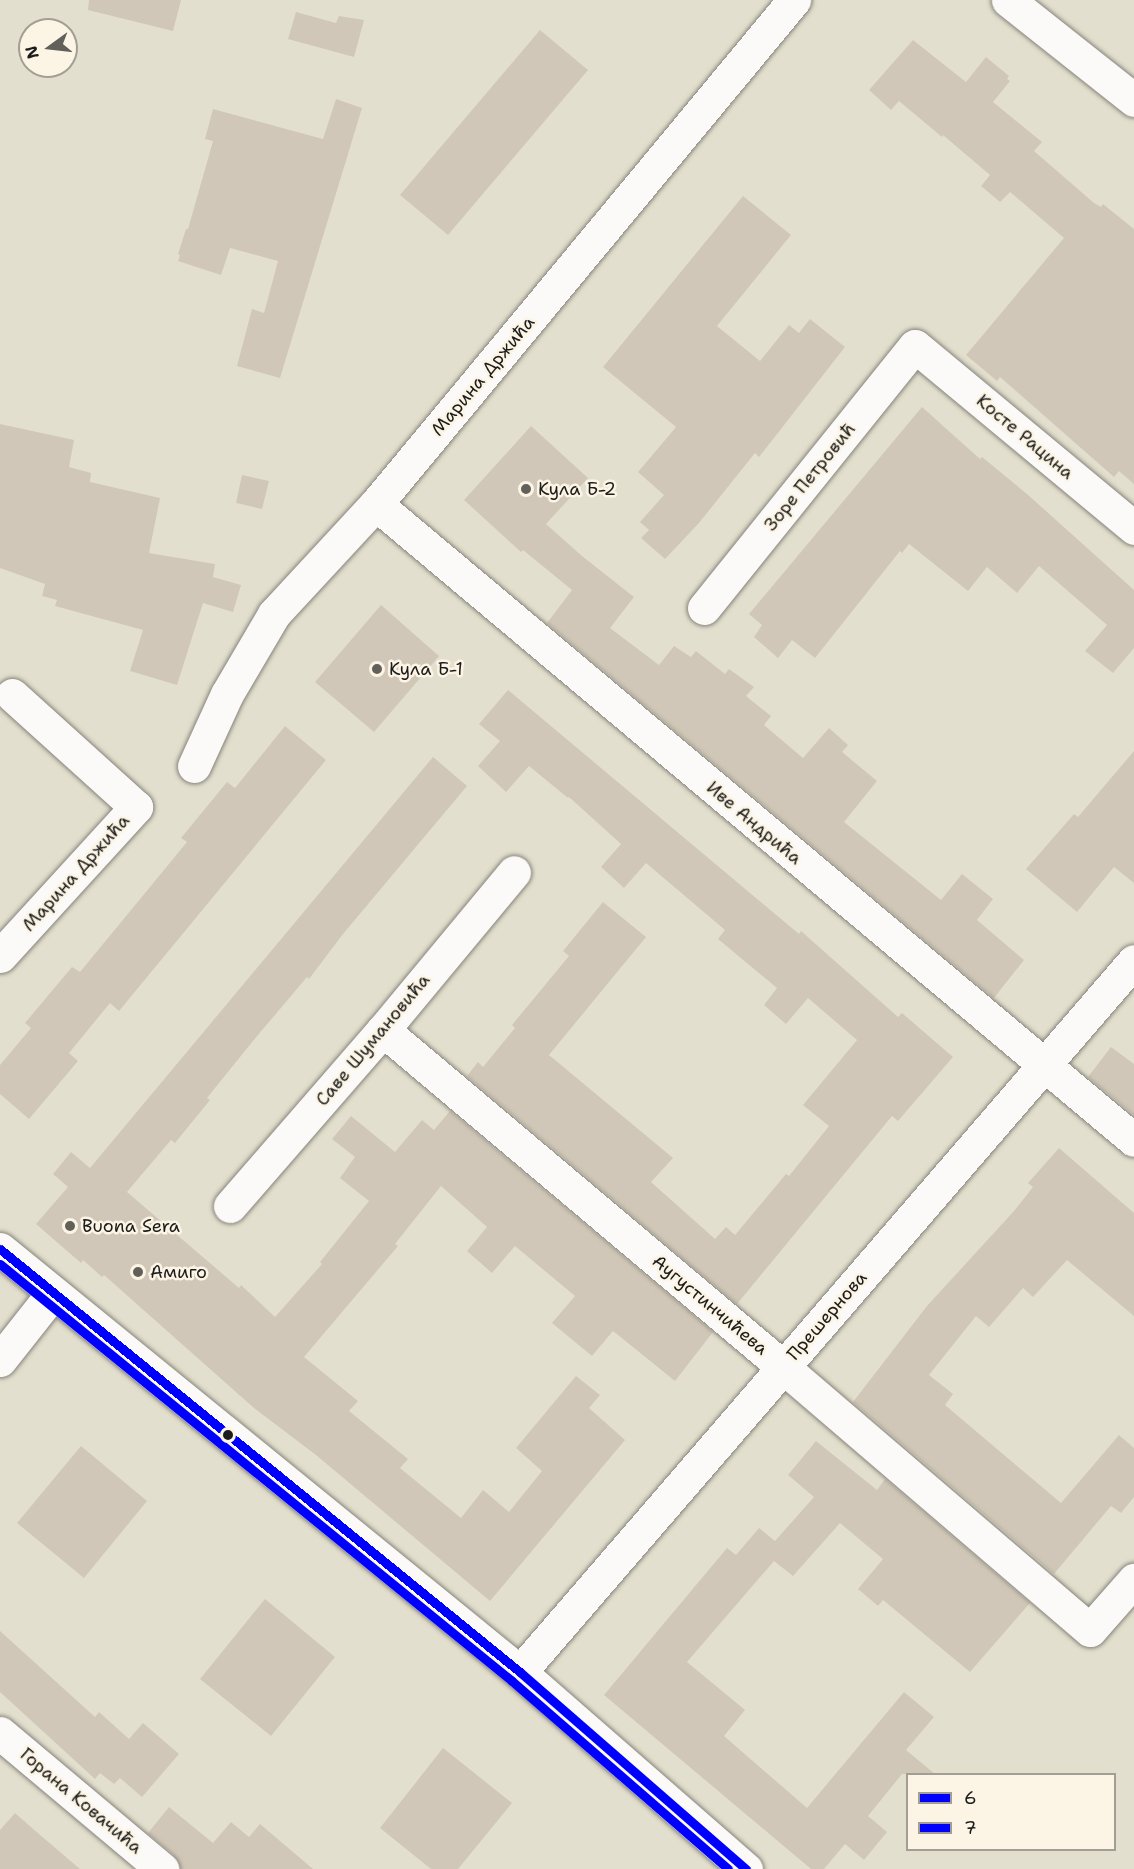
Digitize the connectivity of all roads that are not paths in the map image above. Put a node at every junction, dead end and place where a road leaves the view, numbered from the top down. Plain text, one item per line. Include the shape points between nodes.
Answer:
1 (794, 0) edge
2 (1008, 0) edge
3 (1134, 100) edge
4 (915, 346) joint
5 (376, 504) junction
6 (1134, 528) edge
7 (704, 608) dead end
8 (12, 695) dead end
9 (194, 766) dead end
10 (514, 872) dead end
11 (0, 956) edge
12 (1134, 961) edge
13 (383, 1030) junction
14 (1044, 1066) junction
15 (1134, 1140) edge
16 (230, 1206) dead end
17 (0, 1249) edge
18 (53, 1293) junction
19 (0, 1360) edge
20 (783, 1367) junction
21 (1134, 1580) edge
22 (520, 1672) junction
23 (0, 1732) edge
24 (162, 1869) edge
25 (746, 1869) edge

1 - 5 street, Марина Држића
2 - 3 street
4 - 6 street, Косте Рацина
4 - 7 street, Зоре Петровић
5 - 9 street, Марина Држића via 274,614 227,694
5 - 14 street, Иве Андрића
8 - 11 street, Марина Држића via 136,807
10 - 13 street, Саве Шумановића
12 - 14 street, Прешернова
13 - 16 street, Саве Шумановића
13 - 20 street, Аугустинчићева
14 - 15 street, Иве Андрића
14 - 20 street, Прешернова
17 - 18 street
18 - 19 street
18 - 22 street
20 - 21 street, Аугустинчићева via 1090,1630
20 - 22 street, Прешернова
22 - 25 street
23 - 24 street, Горана Ковачића

